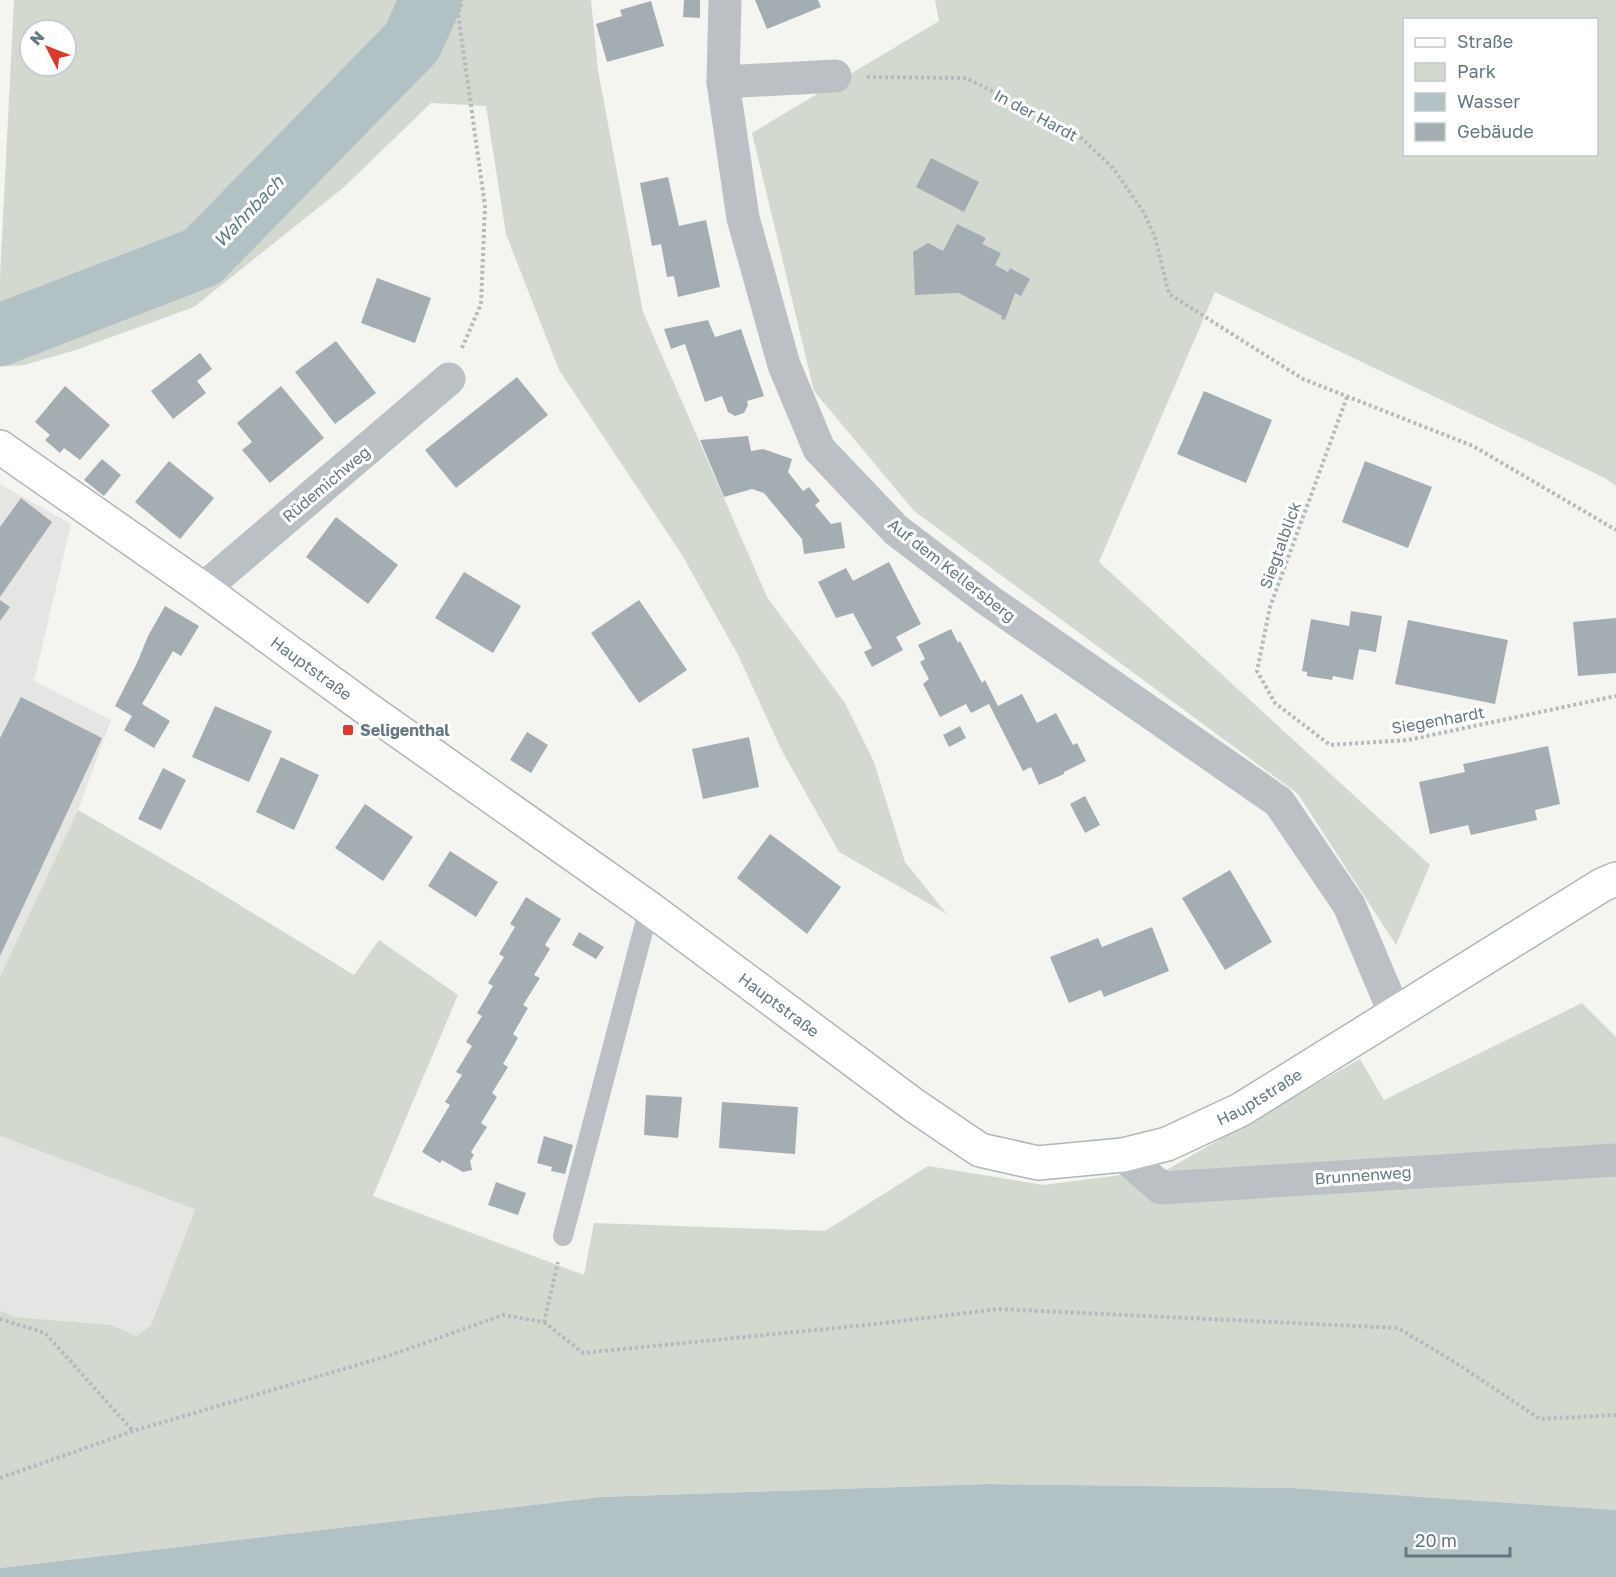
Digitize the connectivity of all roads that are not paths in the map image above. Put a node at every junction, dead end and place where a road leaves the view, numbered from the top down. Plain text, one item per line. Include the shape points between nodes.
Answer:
1 (725, 0) edge
2 (835, 76) road end
3 (723, 82) junction
4 (449, 379) road end
5 (0, 447) edge
6 (203, 589) junction
7 (1616, 879) edge
8 (649, 908) junction
9 (1395, 1014) junction
10 (1123, 1155) junction
11 (1616, 1160) edge
12 (563, 1236) road end

1 - 3 street, Auf dem Kellersberg
2 - 3 street
3 - 9 street, Auf dem Kellersberg via 743,218 784,365 819,449 905,537 988,600 1279,802 1349,905
4 - 6 street, Rüdemichweg
5 - 6 main road, Hauptstraße
6 - 8 main road, Hauptstraße
7 - 9 main road, Hauptstraße
8 - 10 main road, Hauptstraße via 980,1150 1038,1163
8 - 12 lane
9 - 10 main road, Hauptstraße via 1240,1110 1167,1144
10 - 11 street, Brunnenweg via 1161,1188

